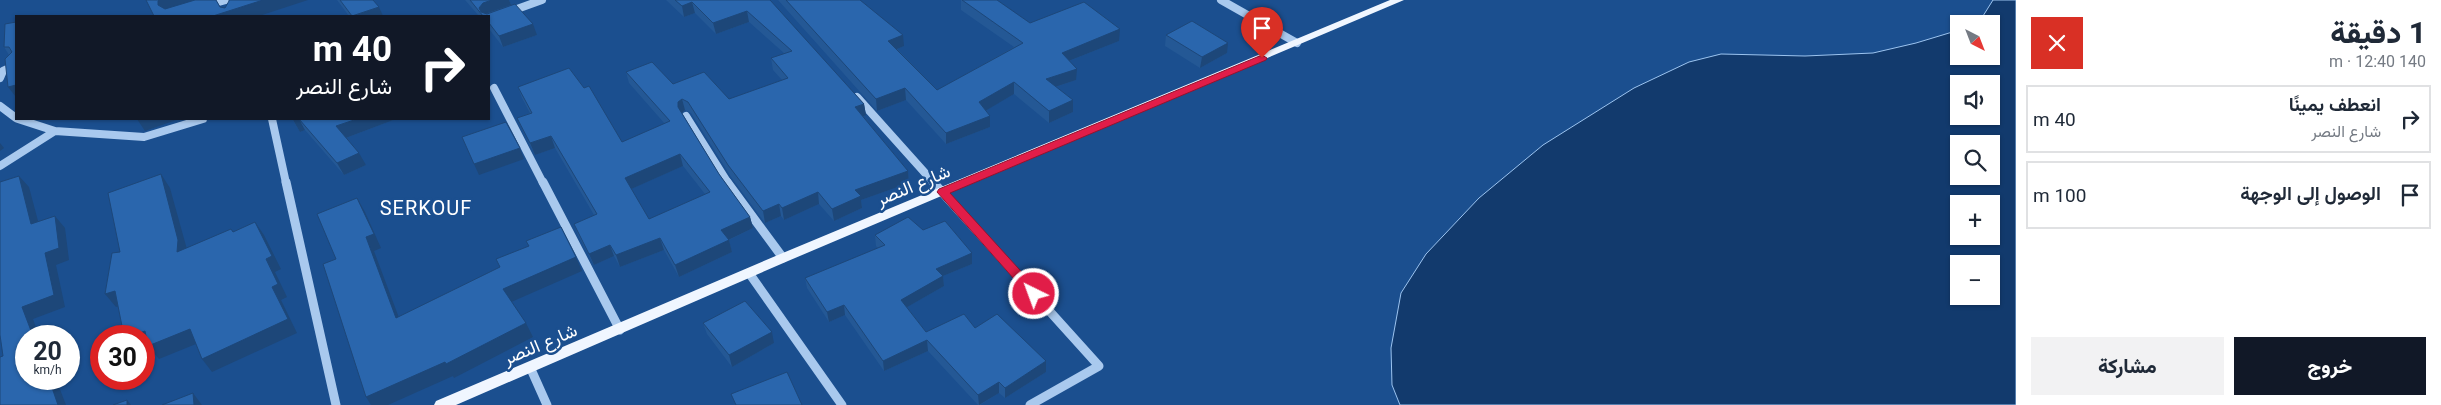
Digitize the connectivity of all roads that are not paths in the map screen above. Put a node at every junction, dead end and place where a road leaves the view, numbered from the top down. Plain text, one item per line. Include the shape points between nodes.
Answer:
1 (225, 0) edge
2 (542, 0) edge
3 (1221, 0) edge
4 (1399, 0) edge
5 (198, 8) edge
6 (228, 8) edge
7 (490, 19) edge
8 (1297, 44) junction
9 (15, 65) edge
10 (0, 78) edge
11 (494, 88) dead end
12 (850, 89) edge
13 (0, 106) edge
14 (686, 116) edge
15 (15, 117) edge
16 (23, 120) edge
17 (200, 120) edge
18 (272, 120) edge
19 (56, 131) junction
20 (0, 166) edge
21 (943, 192) junction
22 (783, 258) junction
23 (749, 274) junction
24 (620, 330) junction
25 (530, 367) junction
26 (336, 405) edge
27 (441, 405) edge
28 (547, 405) edge
29 (842, 405) edge
30 (1030, 405) edge

1 - 5 street
1 - 6 street
2 - 7 street
3 - 8 street
4 - 8 main road, شارع النصر
8 - 21 main road, شارع النصر
9 - 10 street via 3,71
11 - 24 street
12 - 21 street
13 - 15 street
14 - 22 street via 724,178
16 - 19 street
17 - 19 street via 144,137
18 - 26 street
19 - 20 street
21 - 22 main road, شارع النصر
21 - 30 street via 1099,366
22 - 23 main road, شارع النصر
23 - 24 main road, شارع النصر
23 - 29 street
24 - 25 main road, شارع النصر
25 - 27 main road, شارع النصر
25 - 28 street

